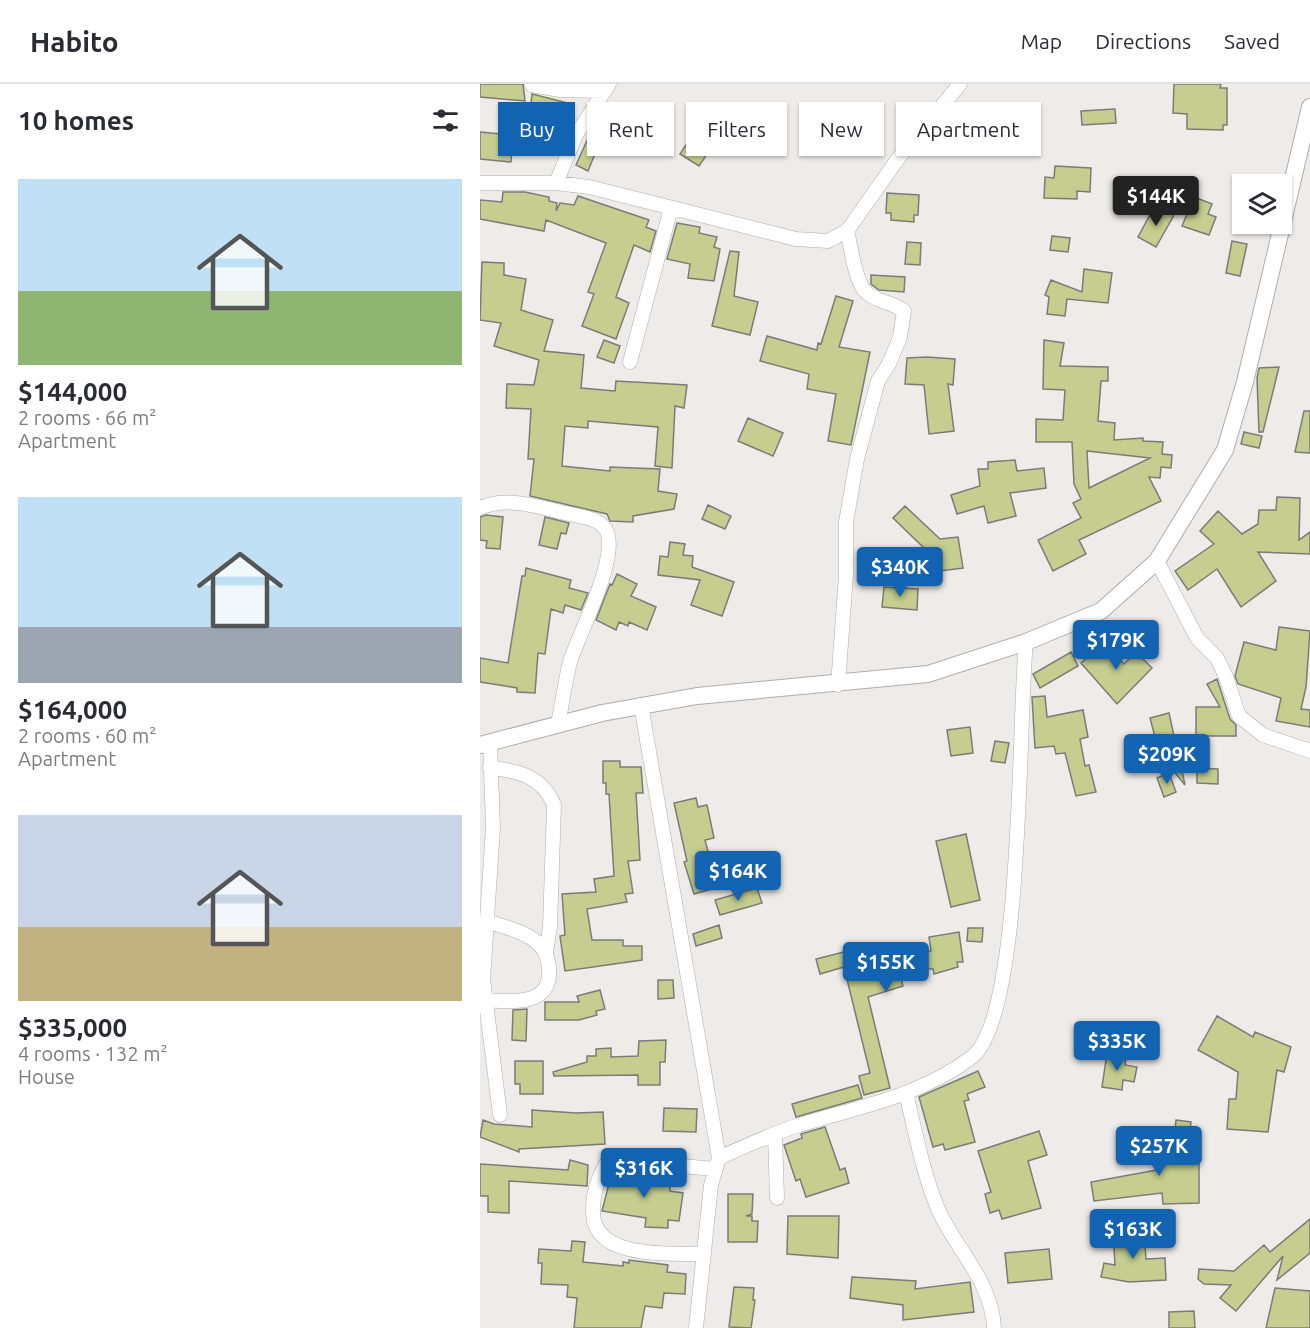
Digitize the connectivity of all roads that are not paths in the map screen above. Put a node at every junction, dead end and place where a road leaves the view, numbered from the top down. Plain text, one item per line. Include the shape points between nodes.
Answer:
1 (960, 84) edge
2 (532, 85) edge
3 (607, 88) edge
4 (1310, 107) edge
5 (1306, 137) edge
6 (480, 183) edge
7 (556, 183) junction
8 (671, 208) junction
9 (847, 231) junction
10 (630, 362) dead end
11 (480, 508) edge
12 (1157, 561) junction
13 (1026, 642) junction
14 (838, 685) junction
15 (641, 705) junction
16 (558, 725) junction
17 (485, 744) edge
18 (1310, 751) edge
19 (490, 768) junction
20 (486, 921) junction
21 (546, 952) junction
22 (486, 1000) junction
23 (906, 1093) junction
24 (500, 1115) dead end
25 (775, 1135) junction
26 (716, 1164) junction
27 (777, 1198) dead end
28 (704, 1254) junction
29 (696, 1328) edge
30 (994, 1328) edge

1 - 9 street via 900,156
2 - 3 street via 560,90
3 - 7 street via 576,135
4 - 5 street
5 - 12 street via 1225,450
6 - 7 street
7 - 8 street via 589,187
8 - 9 street via 813,242 828,241
8 - 10 street
9 - 14 street via 861,286 867,294 904,311 904,320 889,364 878,381 857,459 846,522
11 - 16 street via 511,503 539,507 591,520 604,526 609,535 608,559 571,661
12 - 13 street via 1101,611
12 - 18 street via 1197,638 1216,658 1239,716 1263,735
13 - 14 street via 928,675
13 - 23 street via 1017,856 996,1008 986,1039 973,1056
14 - 15 street via 697,696
15 - 16 street
15 - 26 street
16 - 17 street
17 - 19 street
19 - 20 street via 493,828
19 - 21 street via 529,776 549,792 554,805
20 - 21 street via 534,939
20 - 22 street
21 - 22 street via 548,982 543,993 526,1000
22 - 24 street
23 - 25 street
23 - 30 street via 938,1208 989,1299
25 - 26 street
25 - 27 street
26 - 28 street
26 - 28 street via 620,1160 606,1164 592,1200 597,1230 612,1244 645,1251
28 - 29 street

